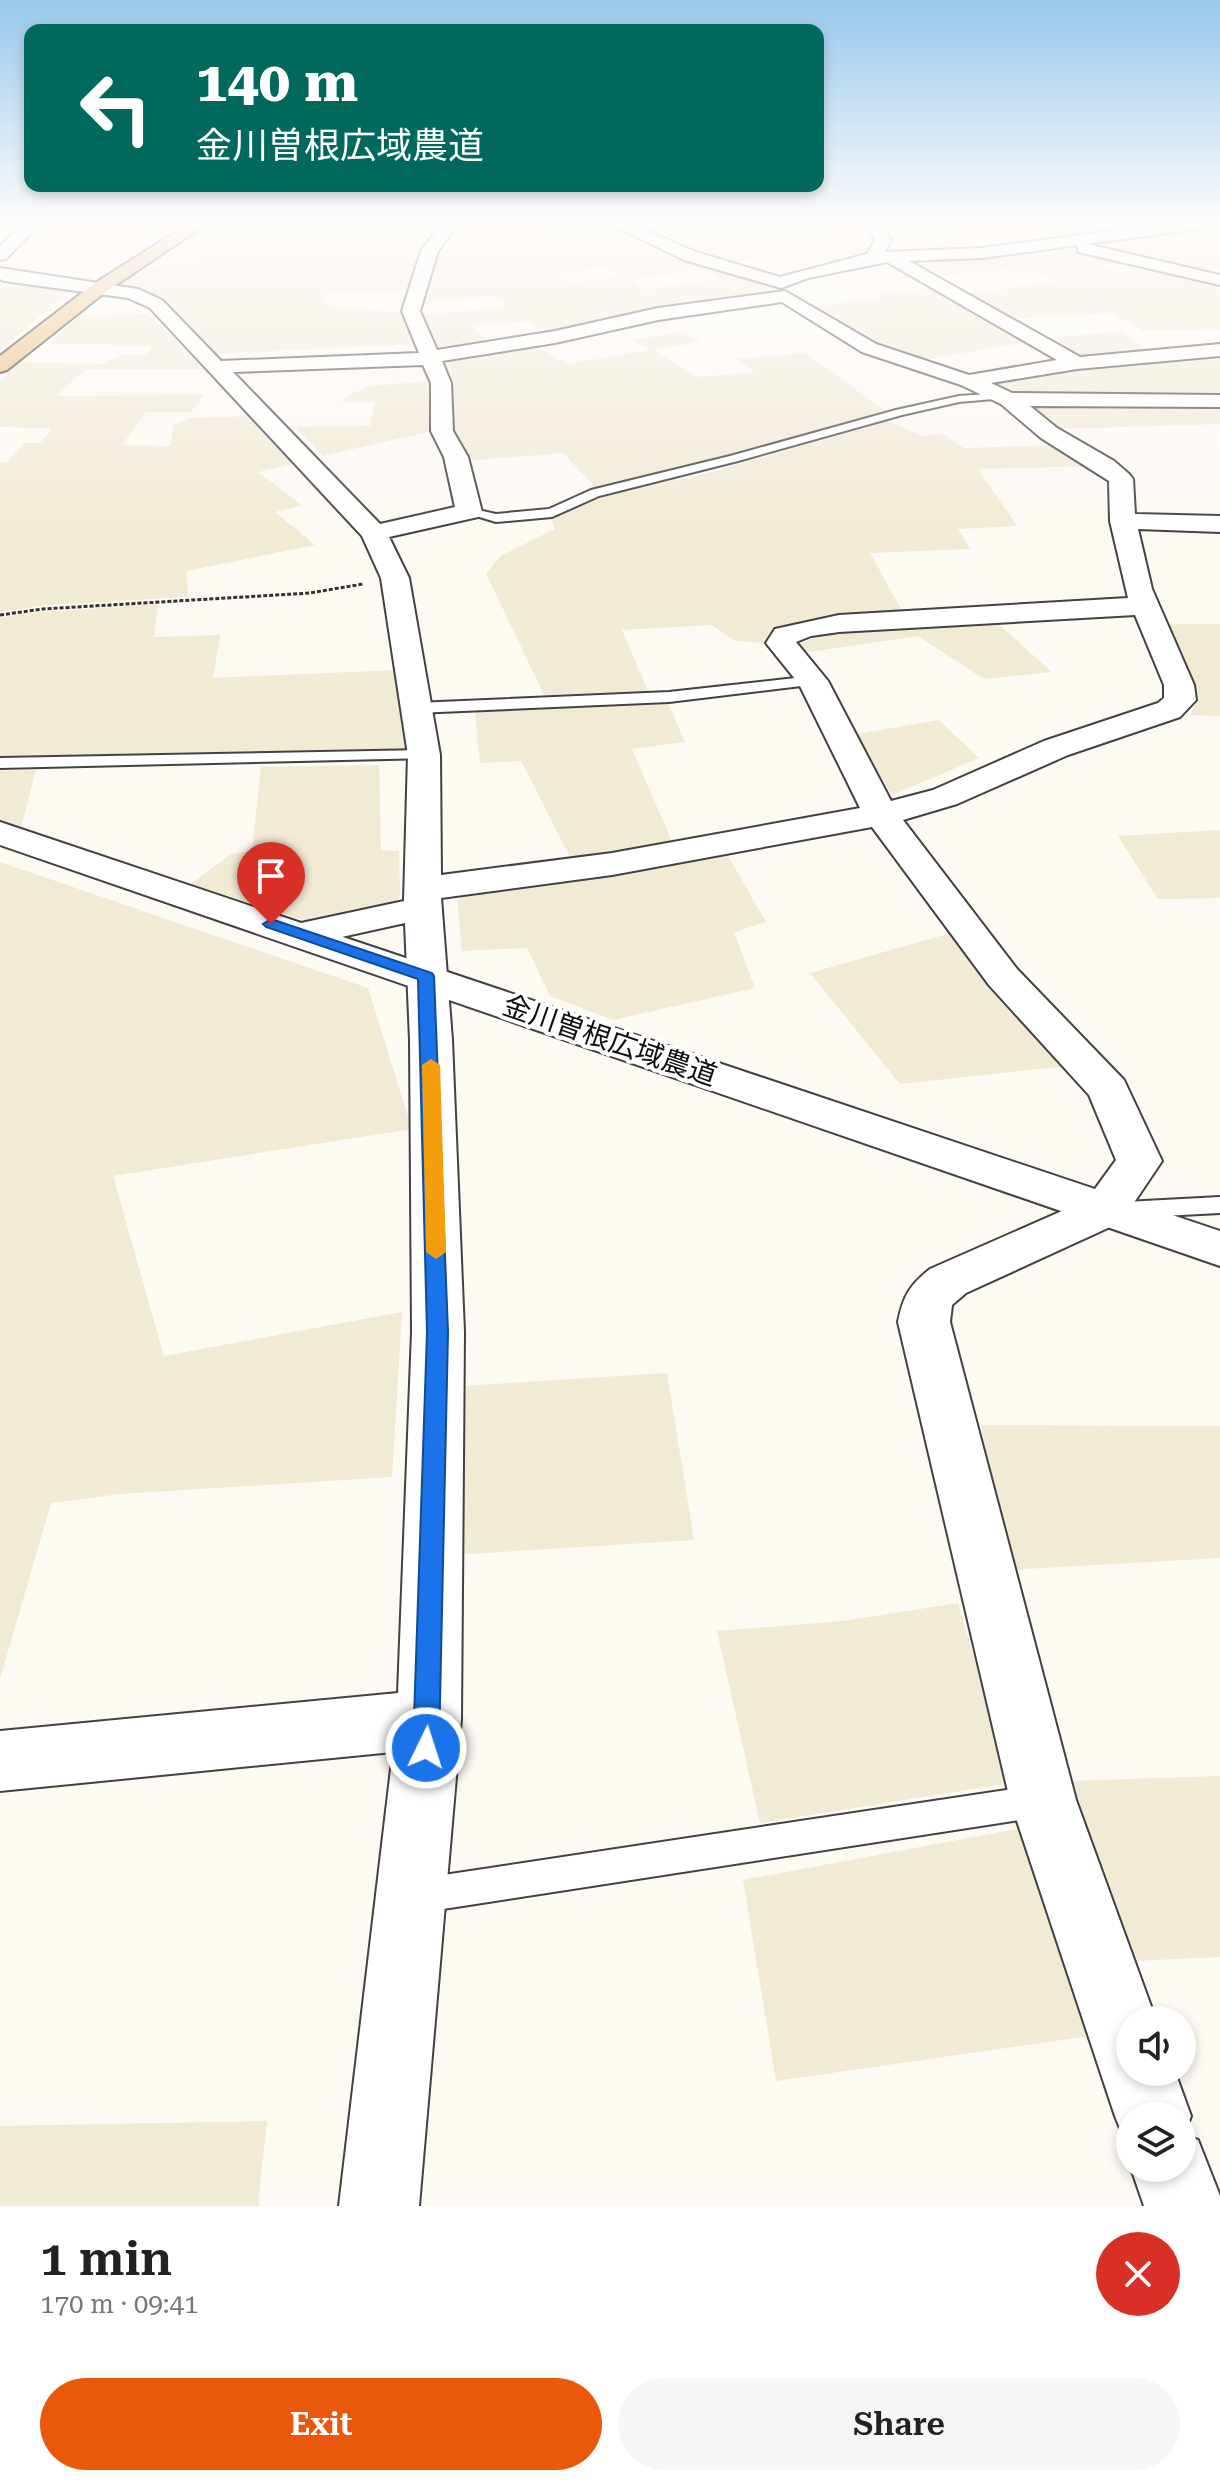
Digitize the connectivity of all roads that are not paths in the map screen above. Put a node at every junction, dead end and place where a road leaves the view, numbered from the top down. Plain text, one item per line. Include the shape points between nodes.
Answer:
1 (51, 326) edge
2 (176, 326) edge
3 (417, 326) edge
4 (604, 326) edge
5 (836, 326) edge
6 (1009, 326) edge
7 (1220, 350) edge
8 (431, 358) junction
9 (1077, 363) junction
10 (0, 366) edge
11 (214, 367) junction
12 (968, 381) junction
13 (1005, 398) junction
14 (1220, 401) edge
15 (469, 512) junction
16 (1123, 521) junction
17 (1220, 524) edge
18 (374, 533) junction
19 (1146, 606) junction
20 (813, 681) junction
21 (416, 708) junction
22 (424, 755) junction
23 (0, 763) edge
24 (881, 815) junction
25 (0, 833) edge
26 (422, 899) junction
27 (301, 934) junction
28 (426, 976) junction
29 (1220, 1205) edge
30 (1104, 1211) junction
31 (1220, 1249) edge
32 (429, 1719) junction
33 (0, 1761) edge
34 (1043, 1800) junction
35 (412, 1897) junction
36 (1116, 2011) edge
37 (1175, 2182) edge
38 (379, 2206) edge
39 (1184, 2206) edge

1 - 10 main road
2 - 11 street
3 - 8 street
4 - 8 street
5 - 12 street via 869,348
6 - 9 street
7 - 9 street
8 - 11 street
8 - 15 street via 441,383 442,431 456,457
9 - 12 street
11 - 18 street
12 - 13 street
13 - 14 street
13 - 15 lane via 959,399 900,412 595,493 552,513 496,518
13 - 16 street via 1121,479
15 - 18 street
16 - 17 street
16 - 19 street
18 - 21 street via 395,578
19 - 20 street via 1039,608 800,629 785,635 781,643
19 - 24 street via 1179,685 1180,700 1169,710 1056,748 945,797
20 - 21 lane via 669,697
20 - 24 street
21 - 22 street
22 - 23 lane
22 - 26 street
24 - 26 street
24 - 30 street via 1003,977 1109,1090 1139,1161
25 - 27 street, 金川曽根広域農道
26 - 27 street
26 - 28 street
27 - 28 street, 金川曽根広域農道
28 - 30 street, 金川曽根広域農道
28 - 32 street via 438,1332
29 - 30 lane
30 - 31 street, 金川曽根広域農道
30 - 34 street via 948,1281 928,1298 924,1322
32 - 33 street
32 - 35 street
34 - 35 lane
34 - 36 street
35 - 38 street
37 - 39 street

